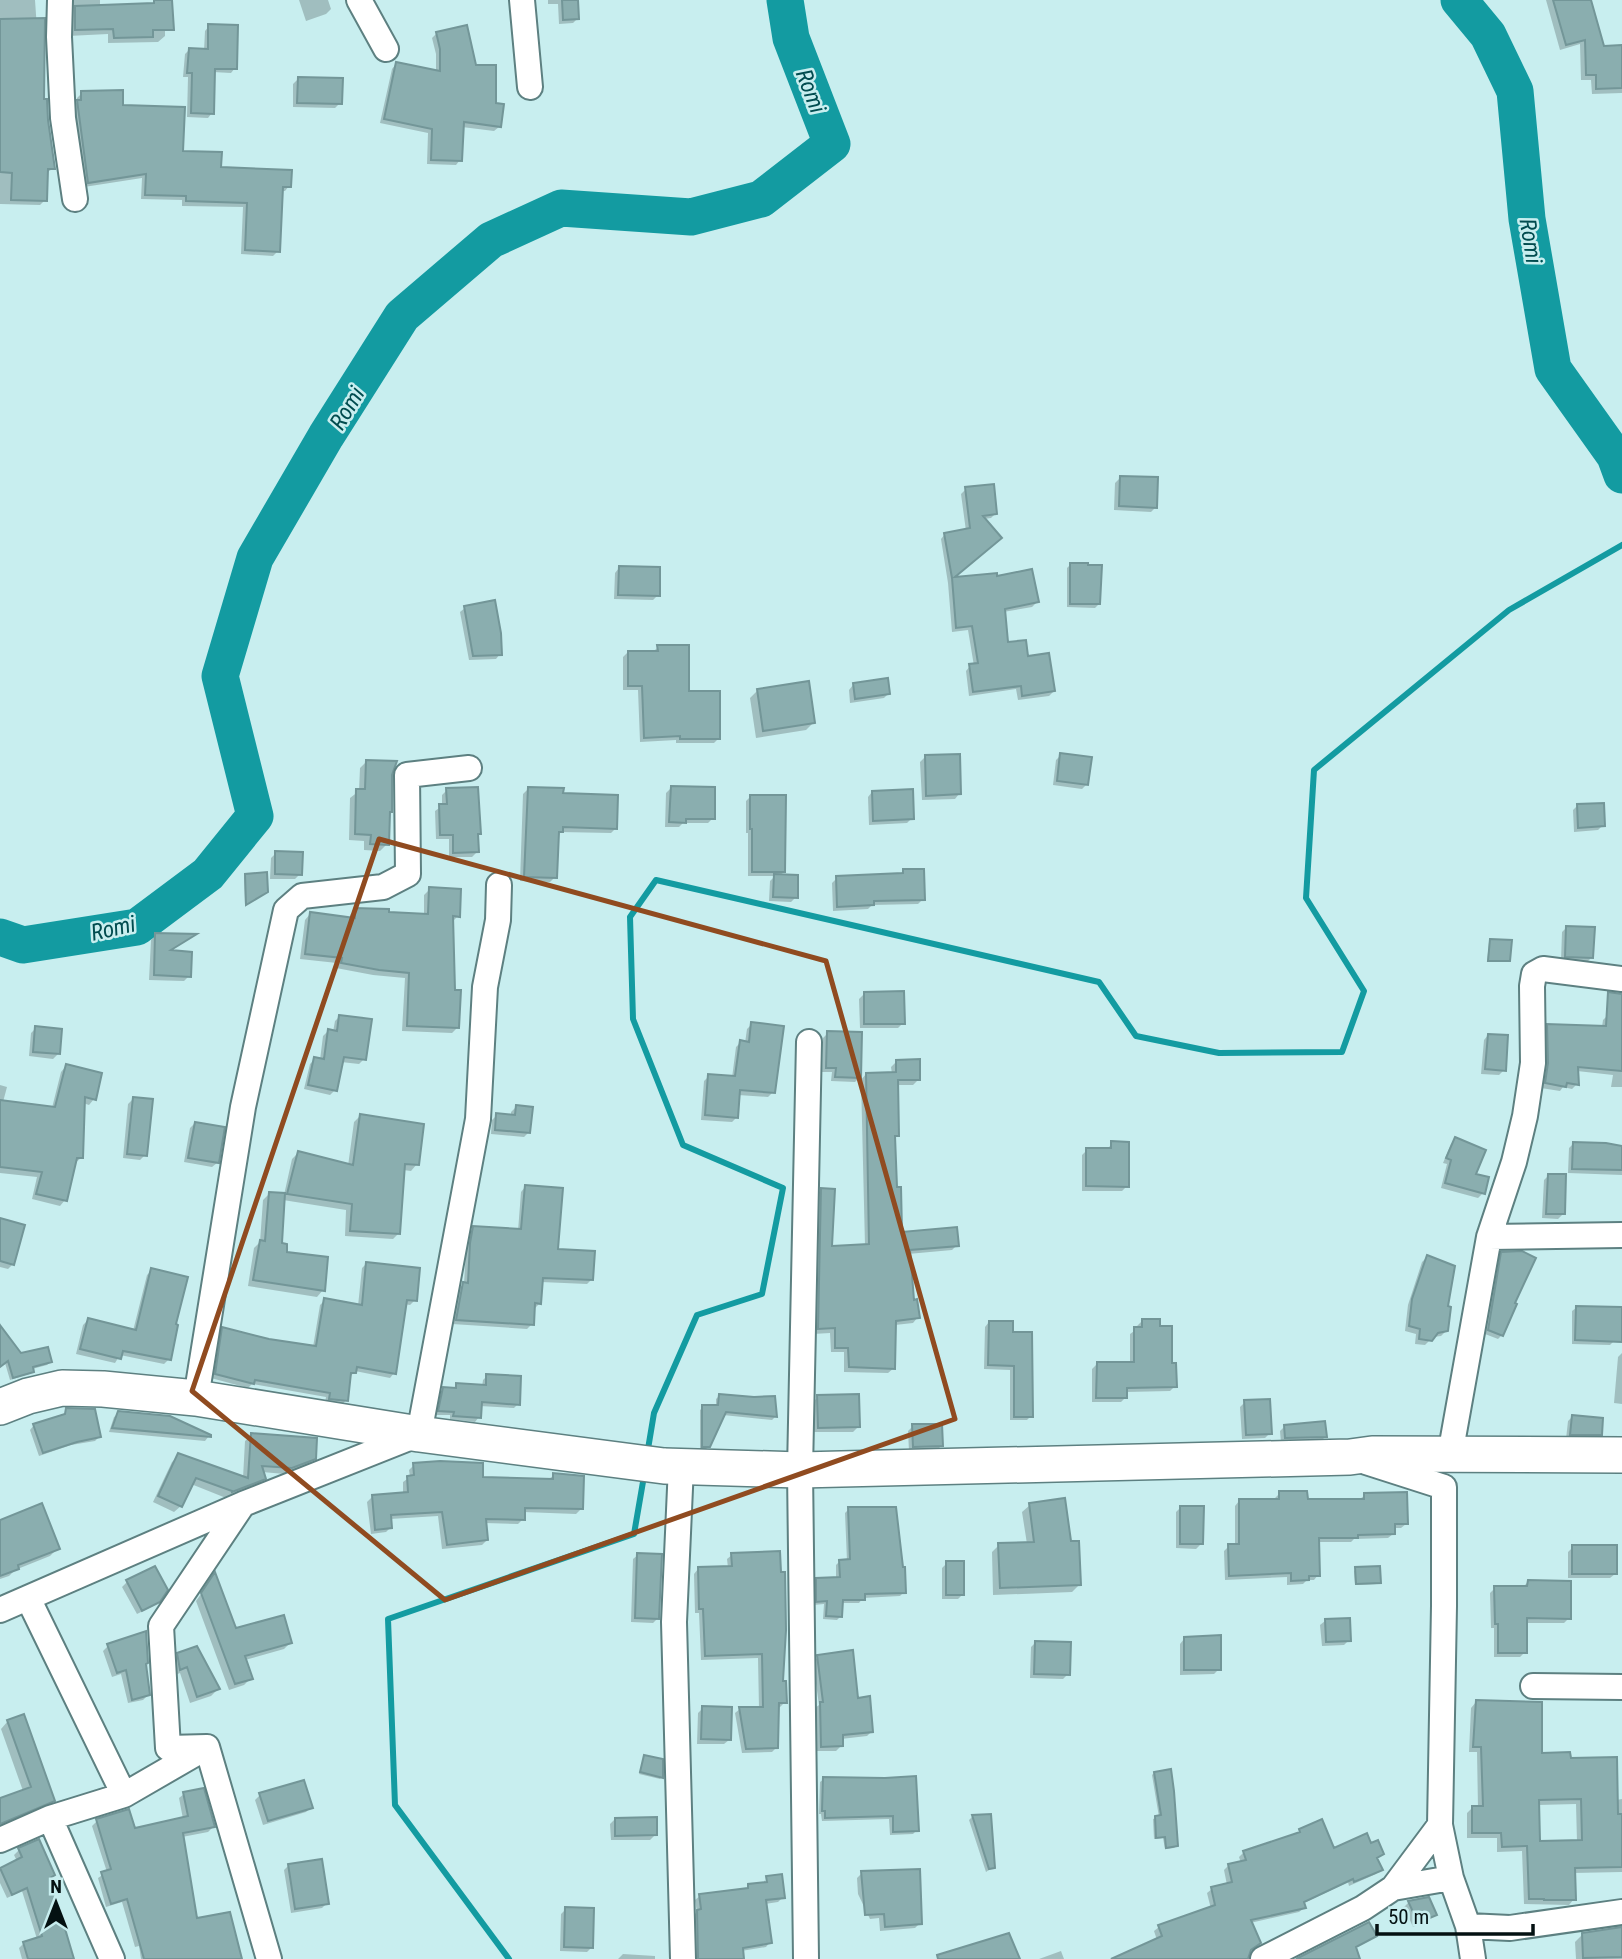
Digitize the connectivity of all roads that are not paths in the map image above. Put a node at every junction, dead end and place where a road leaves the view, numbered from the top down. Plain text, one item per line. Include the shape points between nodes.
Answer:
1 (60, 0) edge
2 (359, 0) edge
3 (522, 0) edge
4 (386, 49) dead end
5 (530, 87) dead end
6 (75, 199) dead end
7 (469, 768) dead end
8 (499, 885) dead end
9 (1622, 979) edge
10 (809, 1042) dead end
11 (1622, 1235) edge
12 (1489, 1237) junction
13 (196, 1398) junction
14 (0, 1406) edge
15 (419, 1434) junction
16 (1450, 1455) junction
17 (1622, 1455) edge
18 (1350, 1457) junction
19 (672, 1466) junction
20 (800, 1470) junction
21 (243, 1504) junction
22 (28, 1598) junction
23 (0, 1610) edge
24 (1533, 1686) dead end
25 (1622, 1687) edge
26 (207, 1747) junction
27 (124, 1795) junction
28 (50, 1818) junction
29 (1440, 1825) junction
30 (0, 1840) edge
31 (1451, 1878) junction
32 (1393, 1888) junction
33 (1622, 1912) edge
34 (1468, 1926) junction
35 (112, 1959) edge
36 (269, 1959) edge
37 (683, 1959) edge
38 (806, 1959) edge
39 (1263, 1959) edge
40 (1473, 1959) edge

1 - 6 street via 63,118
2 - 4 street
3 - 5 street
7 - 13 street via 407,775 408,874 383,887 302,896 286,910 243,1107
8 - 15 street via 498,920 485,987 478,1119
9 - 12 street via 1543,968 1534,974 1533,1063 1525,1116
10 - 20 street
11 - 12 street
12 - 16 street
13 - 14 street via 62,1388
13 - 15 street
15 - 19 street
15 - 21 street
16 - 17 street
16 - 18 street
18 - 20 street
18 - 29 street via 1444,1487
19 - 20 street
19 - 37 street
20 - 38 street
21 - 22 street
21 - 26 street via 161,1626 168,1748
22 - 23 street
22 - 27 street
24 - 25 street
26 - 27 street
26 - 36 street
27 - 28 street
28 - 30 street
28 - 35 street
29 - 31 street
29 - 32 street
31 - 32 street
31 - 34 street
32 - 39 street
33 - 34 street via 1510,1928
34 - 40 street

